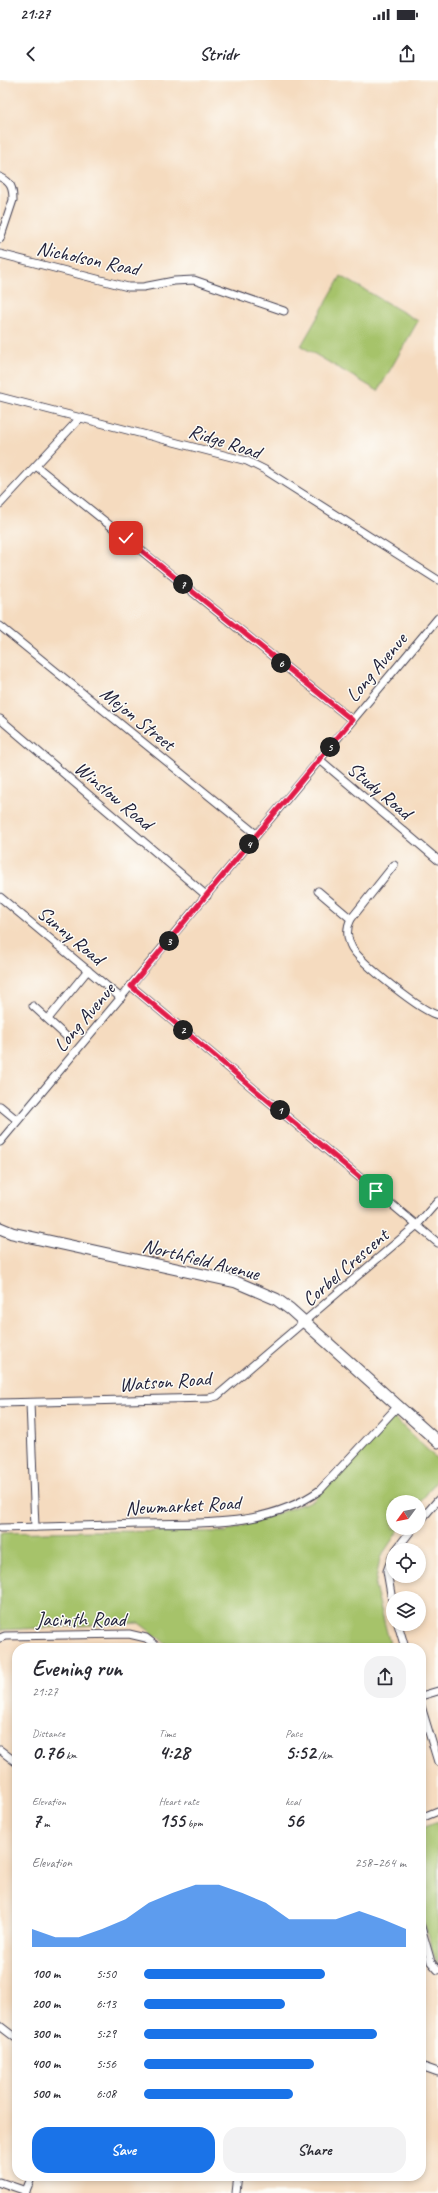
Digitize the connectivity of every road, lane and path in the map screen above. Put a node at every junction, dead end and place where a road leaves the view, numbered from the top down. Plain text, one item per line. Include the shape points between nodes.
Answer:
1 (3, 179) edge
2 (0, 239) edge
3 (0, 254) edge
4 (284, 311) dead end
5 (0, 397) edge
6 (81, 417) junction
7 (36, 466) junction
8 (0, 504) edge
9 (438, 580) edge
10 (438, 618) edge
11 (0, 626) edge
12 (0, 719) edge
13 (352, 720) junction
14 (319, 759) junction
15 (256, 834) junction
16 (438, 860) edge
17 (394, 864) dead end
18 (318, 890) dead end
19 (207, 896) junction
20 (0, 897) edge
21 (350, 919) junction
22 (88, 970) junction
23 (131, 986) junction
24 (121, 998) junction
25 (33, 1006) dead end
26 (438, 1015) edge
27 (48, 1019) junction
28 (67, 1037) dead end
29 (0, 1106) edge
30 (17, 1120) junction
31 (0, 1142) edge
32 (438, 1201) edge
33 (417, 1226) junction
34 (0, 1228) edge
35 (438, 1243) edge
36 (305, 1322) junction
37 (0, 1403) edge
38 (30, 1403) junction
39 (398, 1406) junction
40 (438, 1442) edge
41 (438, 1500) edge
42 (426, 1514) edge
43 (35, 1527) junction
44 (0, 1528) edge
45 (408, 1535) edge
46 (401, 1543) edge
47 (400, 1631) edge
48 (0, 1638) edge
49 (153, 1643) edge
50 (404, 1643) edge
51 (438, 1691) edge
52 (426, 1695) edge
53 (426, 1722) edge
54 (0, 1750) edge
55 (12, 1759) edge
56 (438, 1762) edge
57 (438, 1811) edge
58 (426, 1816) edge
59 (426, 1944) edge
60 (438, 1970) edge
61 (0, 2026) edge
62 (12, 2035) edge
63 (426, 2068) edge
64 (438, 2072) edge
65 (30, 2181) edge
66 (237, 2181) edge
67 (0, 2182) edge
68 (26, 2192) edge
69 (236, 2193) edge

1 - 2 street via 12,188 13,200
3 - 4 street, Nicholson Road via 128,286 143,287 194,280
5 - 6 street, Ridge Road
6 - 7 street
6 - 9 street, Ridge Road via 236,457 254,464
7 - 8 street
7 - 13 street
10 - 13 street, Long Avenue
11 - 15 street, Mejon Street
12 - 19 street, Winslow Road
13 - 14 street, Long Avenue
14 - 15 street, Long Avenue
14 - 16 street, Study Road
15 - 19 street, Long Avenue
17 - 21 street
18 - 21 street
19 - 23 street, Long Avenue
20 - 22 street, Sunny Road
21 - 26 street via 347,935 357,955 417,1005 431,1014
22 - 24 street, Sunny Road
22 - 27 street
23 - 24 street, Long Avenue
23 - 33 street
24 - 30 street, Long Avenue
25 - 27 street
27 - 28 street
29 - 30 street
30 - 31 street, Long Avenue
32 - 33 street, Corbel Crescent
33 - 35 street
33 - 36 street, Corbel Crescent
34 - 36 main road, Northfield Avenue via 12,1233 236,1282 276,1299
36 - 38 street, Watson Road via 222,1393 209,1398
36 - 39 main road, Northfield Avenue
37 - 38 street, Watson Road
38 - 43 street
39 - 40 main road, Northfield Avenue
39 - 43 street, Newmarket Road via 320,1490 304,1500 268,1514 230,1522
41 - 42 street
43 - 44 street, Newmarket Road
45 - 46 street
47 - 50 street
48 - 49 street, Jacinth Road via 129,1634 146,1638
51 - 52 street
53 - 56 street
54 - 55 street
57 - 58 street
59 - 60 street via 431,1962
61 - 62 street
63 - 64 street
65 - 68 street
66 - 69 street
67 - 68 street

